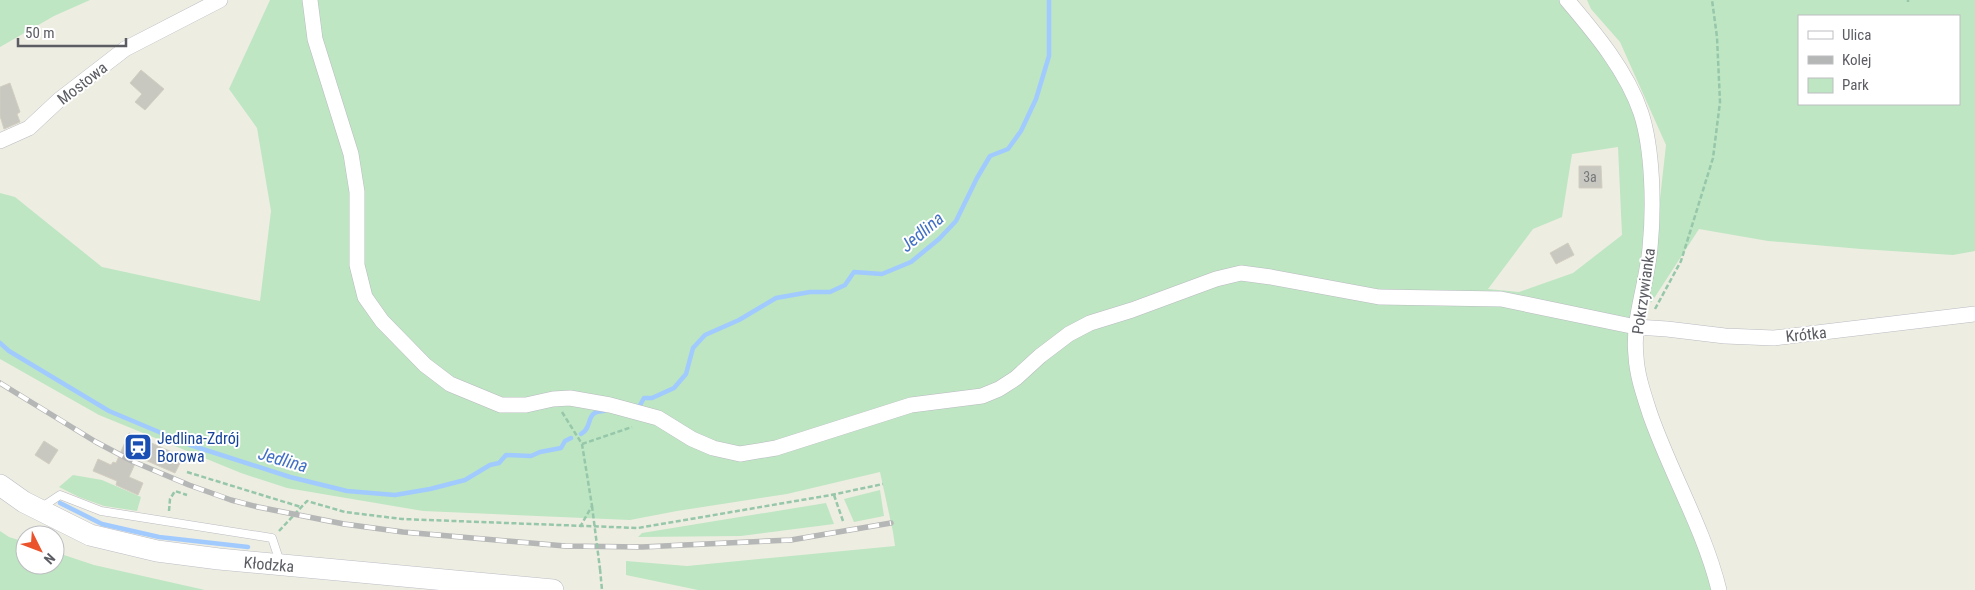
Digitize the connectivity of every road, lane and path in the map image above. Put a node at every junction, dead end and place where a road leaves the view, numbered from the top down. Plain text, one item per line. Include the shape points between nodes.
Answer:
1 (220, 0) edge
2 (310, 0) edge
3 (1567, 0) edge
4 (1712, 0) edge
5 (0, 141) edge
6 (1975, 314) edge
7 (1636, 327) junction
8 (553, 399) junction
9 (658, 418) junction
10 (582, 444) junction
11 (188, 472) dead end
12 (883, 484) dead end
13 (0, 485) edge
14 (187, 495) dead end
15 (834, 495) junction
16 (170, 499) dead end
17 (592, 506) junction
18 (301, 507) junction
19 (38, 509) junction
20 (843, 521) dead end
21 (580, 527) junction
22 (272, 538) junction
23 (281, 565) junction
24 (553, 590) edge
25 (602, 590) edge
26 (1718, 590) edge

1 - 5 street, Mostowa via 125,49 58,100 29,128
2 - 8 street, Krótka via 315,39 351,154 356,192 357,265 365,297 382,321 425,365 450,384 501,405 526,406
3 - 7 street, Pokrzywianka via 1596,35 1628,84 1641,112 1649,146 1650,248
4 - 7 path via 1720,102 1713,158 1681,261 1650,318
6 - 7 street, Krótka via 1774,338
7 - 9 street, Krótka via 1501,299 1379,297 1241,273 1090,323 1062,339 1016,378 982,396 910,405 776,448 740,454 713,448
7 - 26 street, Pokrzywianka via 1636,356 1642,390 1706,548
8 - 9 street, Krótka via 570,398 610,405
8 - 10 path
9 - 10 path
10 - 17 path
11 - 18 path
12 - 15 path
13 - 19 main road, Kłodzka
14 - 16 path via 175,491
15 - 20 path
15 - 21 path via 638,528
17 - 21 path
17 - 25 path, bridge
18 - 21 path via 307,501 345,512 402,519
18 - 22 path
19 - 22 lane via 60,495 101,511
19 - 23 main road, Kłodzka via 90,535 157,551
22 - 23 lane
23 - 24 main road, Kłodzka

